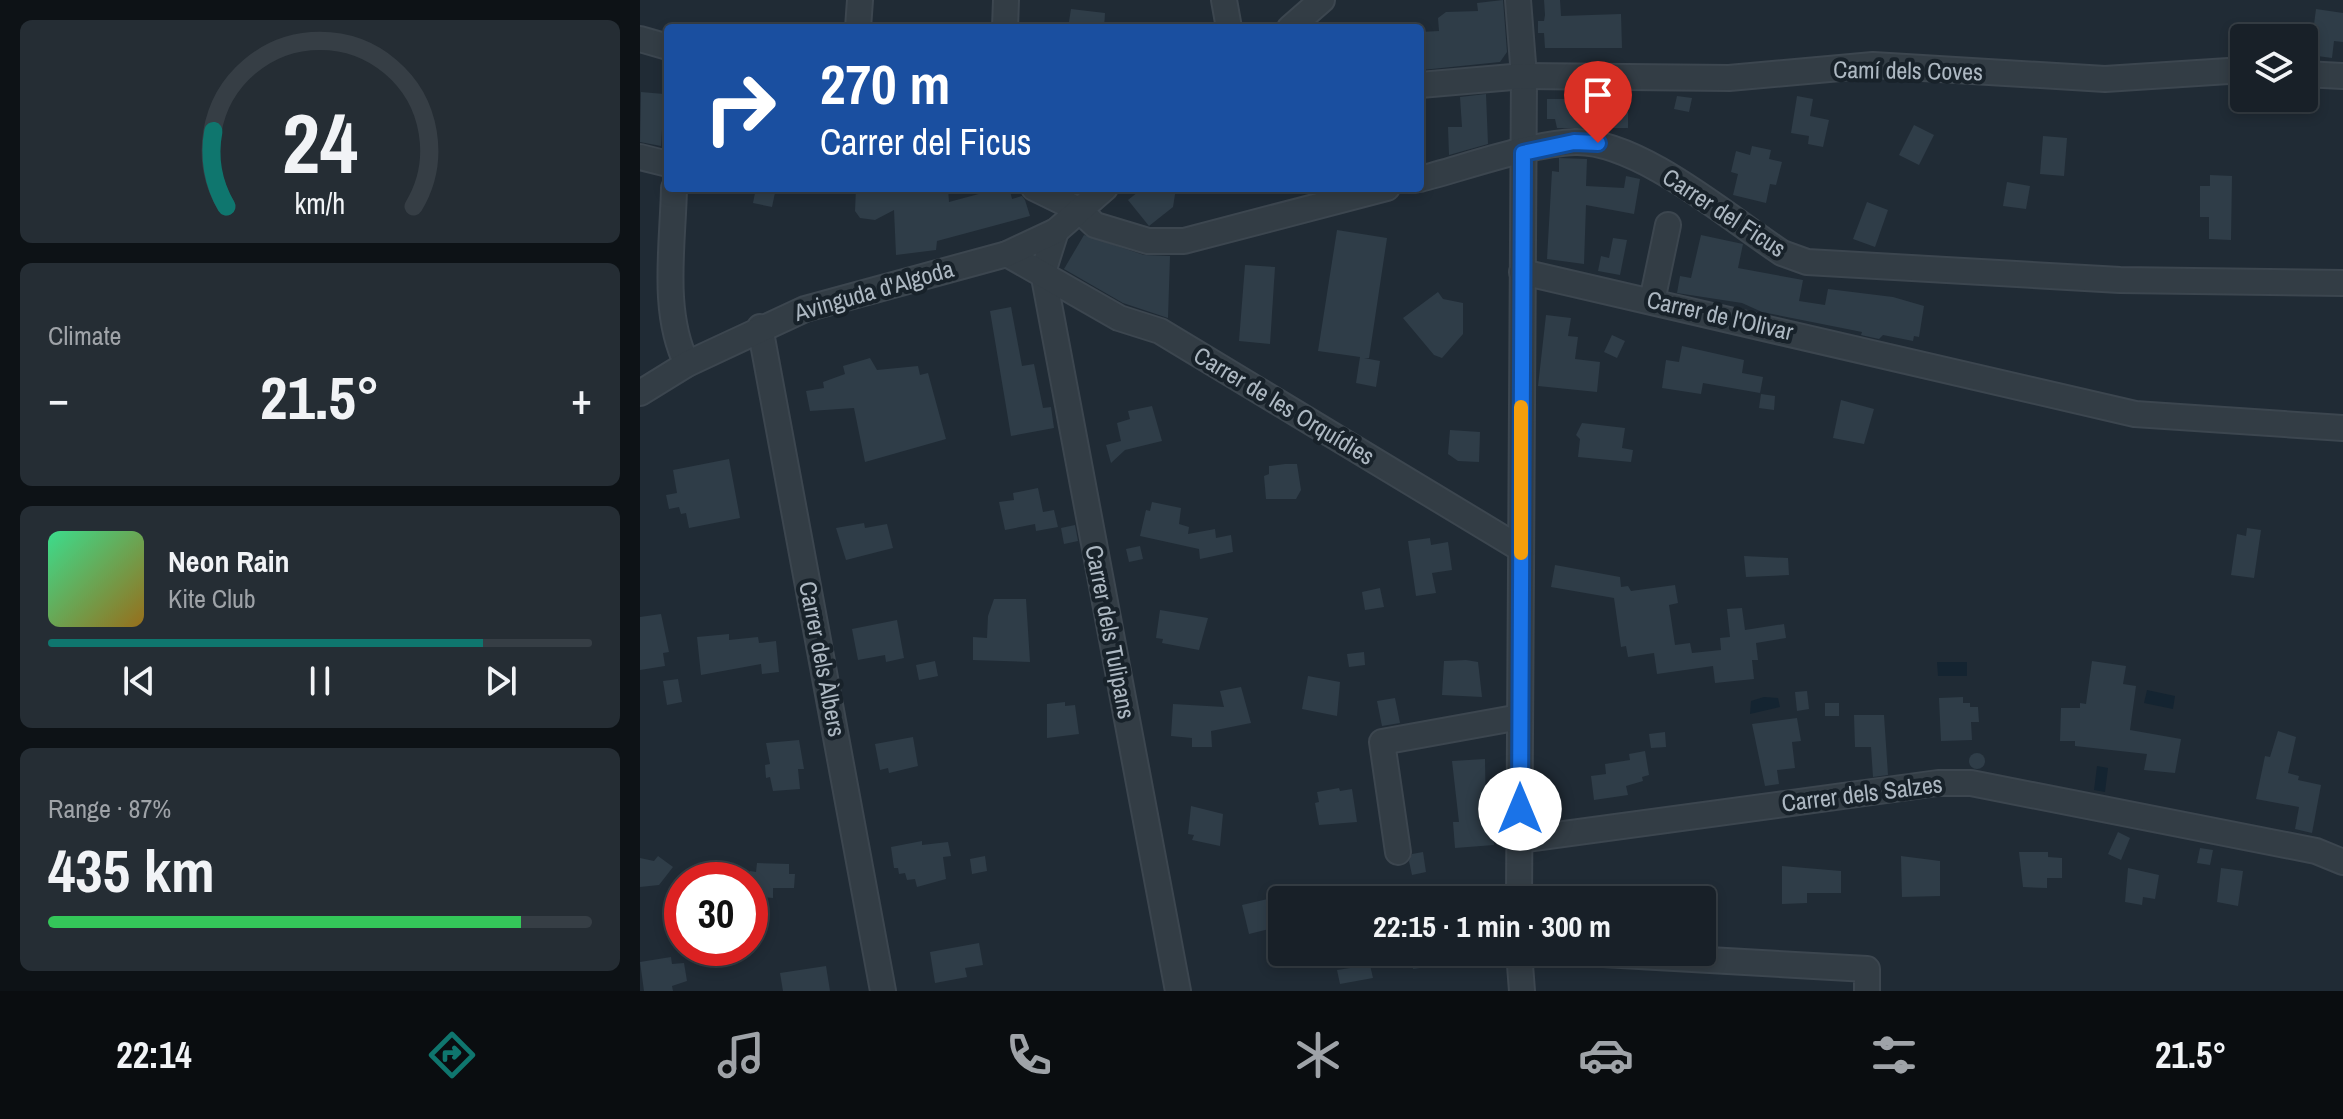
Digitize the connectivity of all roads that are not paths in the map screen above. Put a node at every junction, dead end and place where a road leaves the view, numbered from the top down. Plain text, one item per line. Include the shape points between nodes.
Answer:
1 (860, 0) edge
2 (1006, 0) edge
3 (1224, 0) edge
4 (1322, 0) edge
5 (1518, 0) edge
6 (858, 24) edge
7 (1005, 24) edge
8 (1228, 24) edge
9 (1295, 24) edge
10 (640, 39) edge
11 (664, 46) edge
12 (2230, 71) edge
13 (2318, 75) edge
14 (1524, 76) junction
15 (2343, 76) edge
16 (1424, 85) edge
17 (1523, 153) junction
18 (640, 157) edge
19 (664, 163) edge
20 (1424, 178) edge
21 (674, 192) edge
22 (1042, 192) edge
23 (1100, 192) edge
24 (1372, 192) edge
25 (1079, 210) junction
26 (1668, 225) dead end
27 (1056, 231) junction
28 (1007, 254) junction
29 (1043, 272) junction
30 (1522, 272) junction
31 (2343, 283) edge
32 (1652, 301) junction
33 (760, 327) junction
34 (687, 364) junction
35 (640, 393) edge
36 (2343, 428) edge
37 (1521, 549) junction
38 (1520, 717) junction
39 (1520, 840) junction
40 (1398, 852) dead end
41 (2343, 862) edge
42 (1519, 886) edge
43 (1716, 960) edge
44 (1520, 966) edge
45 (883, 991) edge
46 (1178, 991) edge
47 (1522, 991) edge
48 (1867, 991) edge

1 - 6 street
2 - 7 street
3 - 8 street
4 - 9 street
5 - 14 street
10 - 11 street
12 - 14 street, Camí dels Coves via 2105,79 1873,65 1729,78
13 - 15 street
14 - 16 street, Camí dels Coves
14 - 17 street
17 - 20 street, Carrer del Ficus
17 - 30 street
17 - 31 street, Carrer del Ficus via 1574,142 1632,153 1782,253 1827,265 2120,280
18 - 19 street
21 - 34 street via 672,313
22 - 25 street
23 - 25 street, Avinguda d'Algoda
24 - 25 street via 1184,241 1117,234 1095,225
25 - 27 street, Avinguda d'Algoda
26 - 32 street
27 - 28 street, Avinguda d'Algoda
27 - 29 street, Carrer dels Tulipans
28 - 29 street
28 - 33 street, Avinguda d'Algoda via 860,292
29 - 37 street, Carrer de les Orquídies via 1119,318 1160,331
29 - 46 street, Carrer dels Tulipans
30 - 32 street, Carrer de l'Olivar
30 - 37 street
32 - 36 street, Carrer de l'Olivar via 2135,414
33 - 34 street, Avinguda d'Algoda
33 - 45 street, Carrer dels Àlbers
34 - 35 street, Avinguda d'Algoda
37 - 38 street
38 - 39 street
38 - 40 street via 1382,742
39 - 41 street, Carrer dels Salzes via 1938,783 1971,783 2316,851
39 - 42 street
43 - 48 street via 1867,969
44 - 47 street

